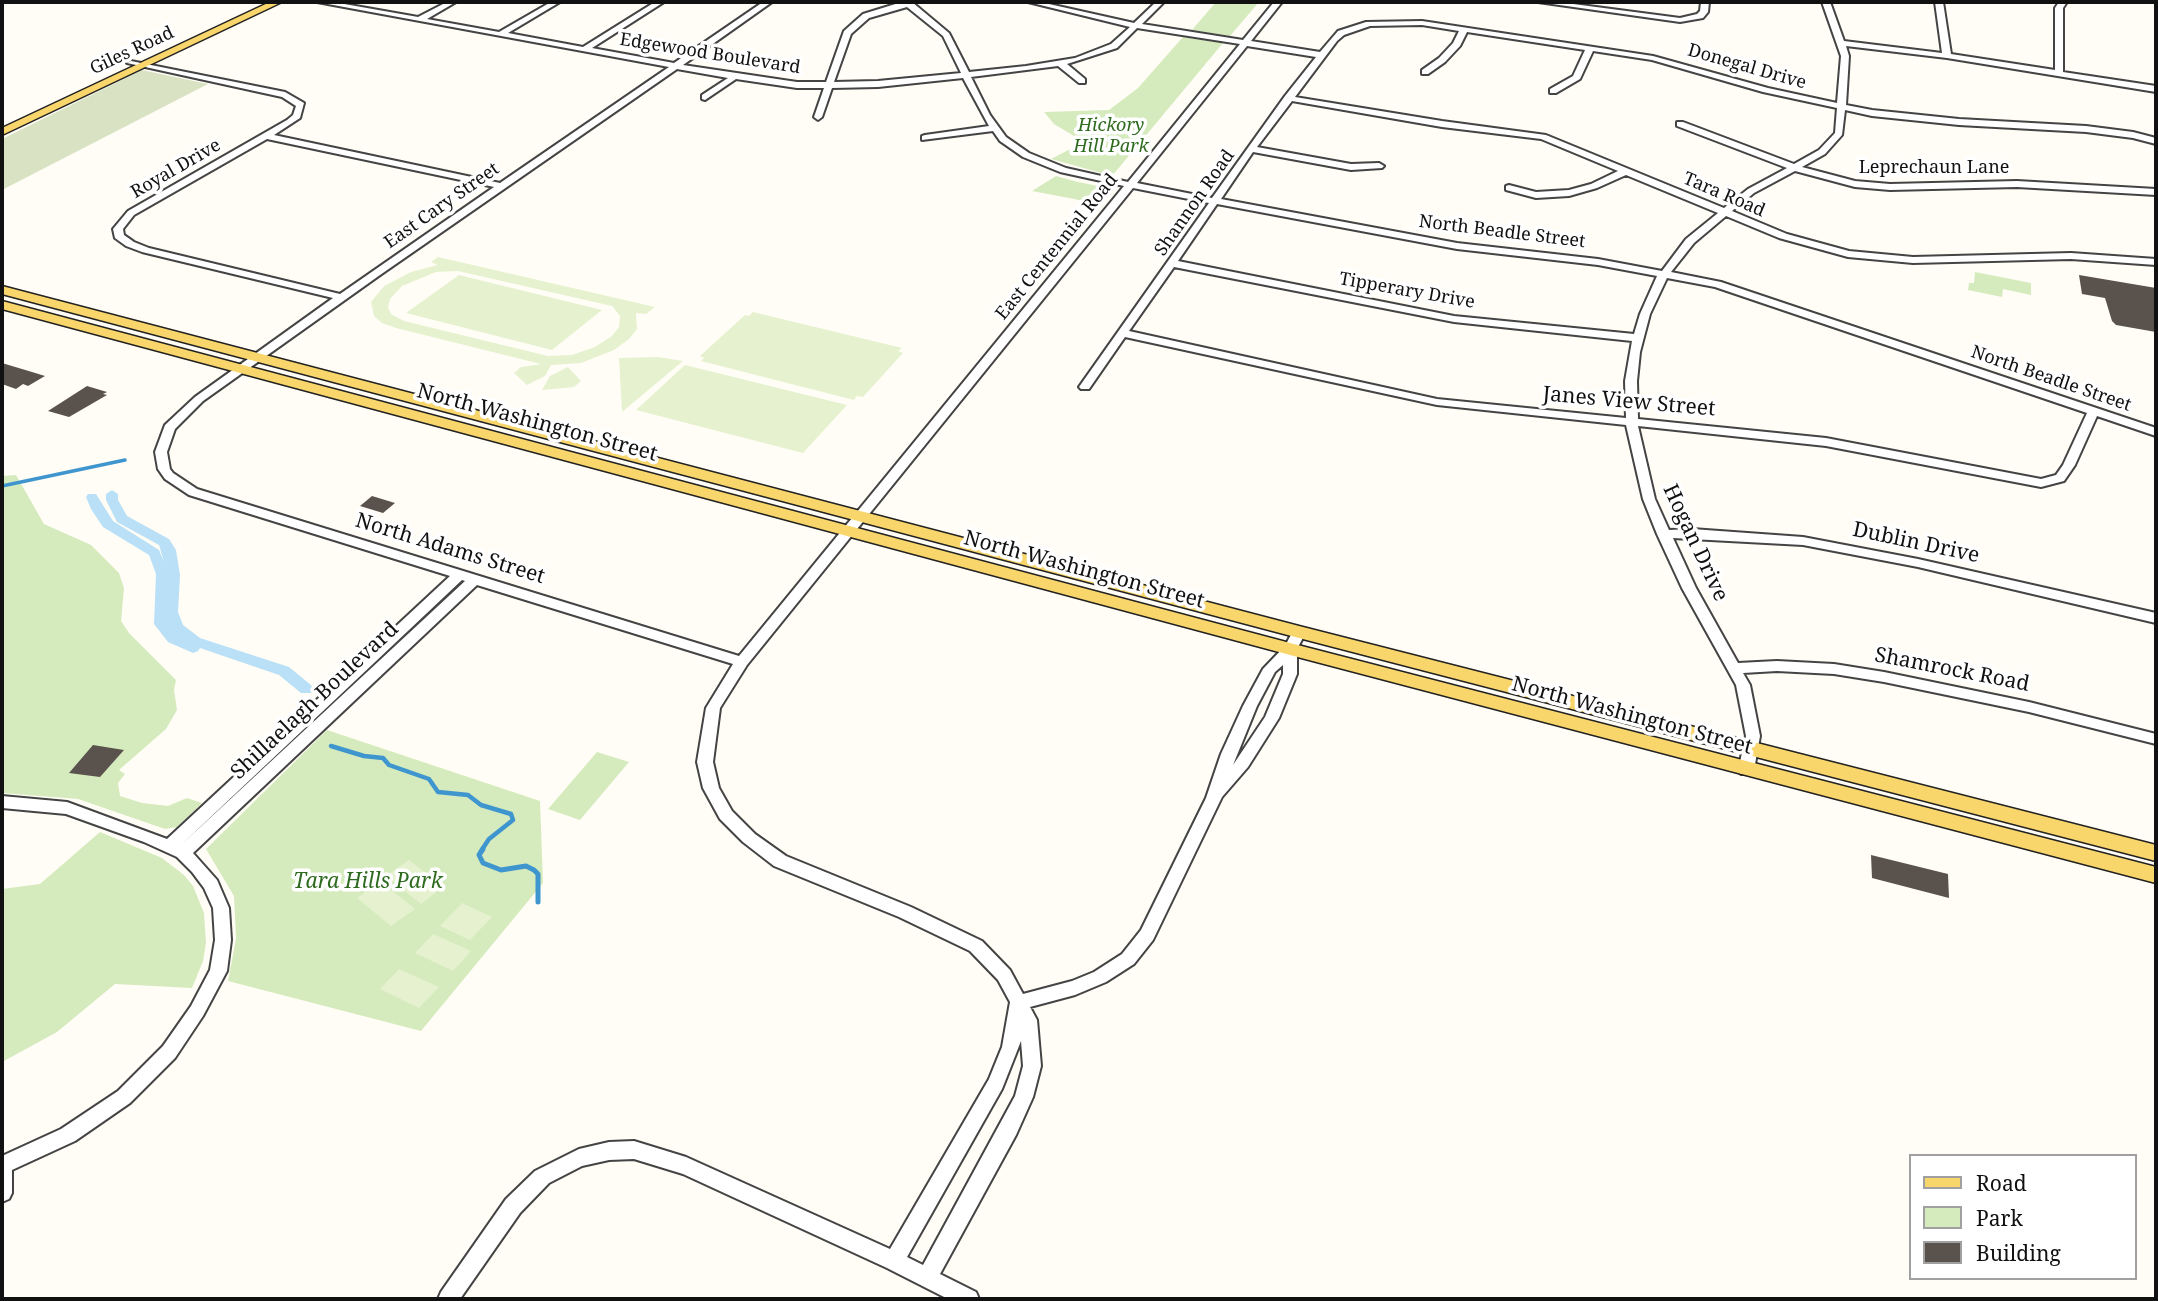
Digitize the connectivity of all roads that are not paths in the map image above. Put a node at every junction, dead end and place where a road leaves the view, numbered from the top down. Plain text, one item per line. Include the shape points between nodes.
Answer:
1 (260, 2) edge
2 (277, 2) edge
3 (321, 2) edge
4 (452, 2) edge
5 (556, 2) edge
6 (660, 2) edge
7 (768, 2) edge
8 (1032, 2) edge
9 (1160, 2) edge
10 (1278, 2) edge
11 (1542, 2) edge
12 (1705, 2) edge
13 (1826, 2) edge
14 (1940, 2) edge
15 (2063, 2) edge
16 (342, 3) edge
17 (907, 3) edge
18 (1054, 9) junction
19 (1041, 15) dead end
20 (420, 19) junction
21 (1137, 26) junction
22 (1465, 29) junction
23 (501, 34) junction
24 (1334, 39) joint
25 (1244, 43) junction
26 (1842, 43) junction
27 (1590, 48) junction
28 (585, 49) junction
29 (1321, 55) junction
30 (1947, 56) junction
31 (131, 63) junction
32 (1061, 64) junction
33 (142, 66) junction
34 (674, 66) junction
35 (1425, 72) dead end
36 (2059, 73) junction
37 (965, 74) junction
38 (734, 77) junction
39 (1082, 81) dead end
40 (829, 85) junction
41 (2156, 89) edge
42 (1553, 91) dead end
43 (705, 97) dead end
44 (1288, 98) junction
45 (1841, 107) junction
46 (1995, 113) dead end
47 (818, 117) dead end
48 (2, 124) edge
49 (1680, 124) dead end
50 (2002, 125) junction
51 (993, 128) junction
52 (2, 132) edge
53 (266, 136) junction
54 (925, 138) dead end
55 (2156, 141) edge
56 (1251, 149) junction
57 (1379, 166) dead end
58 (1795, 167) junction
59 (1626, 171) junction
60 (501, 186) junction
61 (1130, 186) junction
62 (1509, 188) dead end
63 (2156, 192) edge
64 (1215, 201) junction
65 (1723, 212) junction
66 (2156, 262) edge
67 (1171, 263) junction
68 (1665, 272) junction
69 (2, 290) edge
70 (341, 298) junction
71 (2, 304) edge
72 (1122, 333) junction
73 (1638, 338) junction
74 (258, 357) junction
75 (242, 368) junction
76 (1085, 387) dead end
77 (2093, 412) junction
78 (1632, 422) junction
79 (2156, 432) edge
80 (161, 458) joint
81 (864, 515) junction
82 (851, 531) junction
83 (1663, 534) junction
84 (460, 574) junction
85 (476, 579) junction
86 (2156, 618) edge
87 (1299, 632) junction
88 (1290, 649) junction
89 (742, 662) junction
90 (1736, 668) junction
91 (2156, 739) edge
92 (1749, 760) junction
93 (1214, 798) junction
94 (2, 802) edge
95 (176, 850) junction
96 (2156, 853) edge
97 (2156, 875) edge
98 (1018, 1003) junction
99 (2, 1165) edge
100 (2, 1193) edge
101 (894, 1261) junction
102 (927, 1278) junction
103 (448, 1299) edge
104 (969, 1299) edge

1 - 31 main road, Giles Road
2 - 33 main road, Giles Road
3 - 16 street, Edgewood Boulevard
4 - 20 street
5 - 23 street
6 - 28 street
7 - 34 street, East Cary Street
8 - 18 street
9 - 21 street, Edgewood Boulevard
10 - 25 street, East Centennial Road
11 - 12 street via 1664,19 1694,18 1704,12
13 - 26 street, Hogan Drive
14 - 30 street
15 - 36 street via 2059,8
16 - 20 street, Edgewood Boulevard
17 - 37 street, North Beadle Street via 946,35
17 - 40 street via 866,16 854,25
18 - 19 street
18 - 21 street
20 - 23 street, Edgewood Boulevard
21 - 25 street
21 - 32 street, Edgewood Boulevard via 1102,51
22 - 24 street, Donegal Drive via 1383,22 1354,27
22 - 27 street, Donegal Drive
22 - 35 street via 1457,44
23 - 28 street, Edgewood Boulevard
24 - 29 street, Shannon Road
25 - 29 street
25 - 61 street, East Centennial Road
26 - 30 street
26 - 45 street, Hogan Drive
27 - 42 street via 1577,77
27 - 45 street, Donegal Drive via 1672,62 1756,88
28 - 34 street, Edgewood Boulevard
29 - 44 street, Shannon Road
30 - 36 street
31 - 33 street, Royal Drive
31 - 48 main road, Giles Road
32 - 37 street, Edgewood Boulevard
32 - 39 street
33 - 52 main road, Giles Road
33 - 53 street, Royal Drive via 298,101 297,116
34 - 38 street, Edgewood Boulevard
34 - 60 street, East Cary Street
36 - 41 street
37 - 40 street, Edgewood Boulevard
37 - 51 street, North Beadle Street
38 - 40 street, Edgewood Boulevard
38 - 43 street
40 - 47 street
44 - 56 street, Shannon Road
44 - 59 street, Tara Road via 1542,137
45 - 50 street, Donegal Drive
45 - 58 street, Hogan Drive via 1834,142
46 - 50 street
49 - 58 street, Leprechaun Lane
50 - 55 street, Donegal Drive via 2114,132
51 - 54 street
51 - 61 street, North Beadle Street via 1036,160
53 - 60 street
53 - 70 street, Royal Drive via 131,214 118,229 119,236 146,250
56 - 57 street via 1351,167
56 - 64 street, Shannon Road
58 - 63 street, Leprechaun Lane via 1874,186 2017,184
58 - 65 street, Hogan Drive
59 - 62 street via 1569,193 1536,195
59 - 65 street, Tara Road
60 - 70 street, East Cary Street
61 - 64 street, North Beadle Street
61 - 81 street, East Centennial Road
64 - 67 street, Shannon Road
64 - 68 street, North Beadle Street via 1457,246
65 - 66 street, Tara Road via 1791,239 1866,256 1913,260 2071,256
65 - 68 street, Hogan Drive via 1690,241
67 - 72 street, Shannon Road
67 - 73 street, Tipperary Drive via 1454,319
68 - 73 street, Hogan Drive
68 - 77 street, North Beadle Street via 1772,301
69 - 74 main road, North Washington Street
70 - 74 street, East Cary Street
71 - 75 main road, North Washington Street
72 - 76 street, Shannon Road
72 - 78 street, Janes View Street via 1437,402
73 - 78 street, Hogan Drive via 1631,381
74 - 75 street, East Cary Street
74 - 81 main road, North Washington Street
75 - 80 street, East Cary Street via 181,414 163,439
75 - 82 main road, North Washington Street
77 - 78 street, Janes View Street via 2060,478 2041,483 1826,442
77 - 79 street, North Beadle Street
78 - 83 street, Hogan Drive via 1649,499
80 - 84 street, North Adams Street via 169,477 193,492
81 - 82 street, East Centennial Road
81 - 87 main road, North Washington Street
82 - 88 main road, North Washington Street
82 - 89 street, East Centennial Road
83 - 86 street, Dublin Drive via 1803,541
83 - 90 street, Hogan Drive
84 - 85 street, North Adams Street
84 - 95 street, Shillaelagh Boulevard
85 - 89 street, North Adams Street
85 - 95 street, Shillaelagh Boulevard
87 - 88 street
87 - 92 main road, North Washington Street
88 - 92 main road, North Washington Street
88 - 93 street via 1270,670 1250,706
88 - 93 street via 1290,674 1272,718 1244,763
89 - 98 street, East Centennial Road via 713,708 705,762 711,788 726,815 780,861 976,946 1004,975
90 - 91 street, Shamrock Road via 1834,669 1884,677
90 - 92 street, Hogan Drive via 1752,723
92 - 96 main road, North Washington Street
92 - 97 main road, North Washington Street
93 - 98 street via 1147,935 1128,959 1075,989
94 - 95 street via 67,808
95 - 99 street via 198,867 221,908 223,940 218,971 197,1011 169,1052 124,1097 68,1135
98 - 101 street via 1011,1047 996,1083
98 - 102 street via 1028,1020 1032,1044 1024,1097
99 - 100 street
101 - 102 street
101 - 103 street via 686,1166 634,1150 609,1151 579,1158 542,1177 513,1206
102 - 104 street

